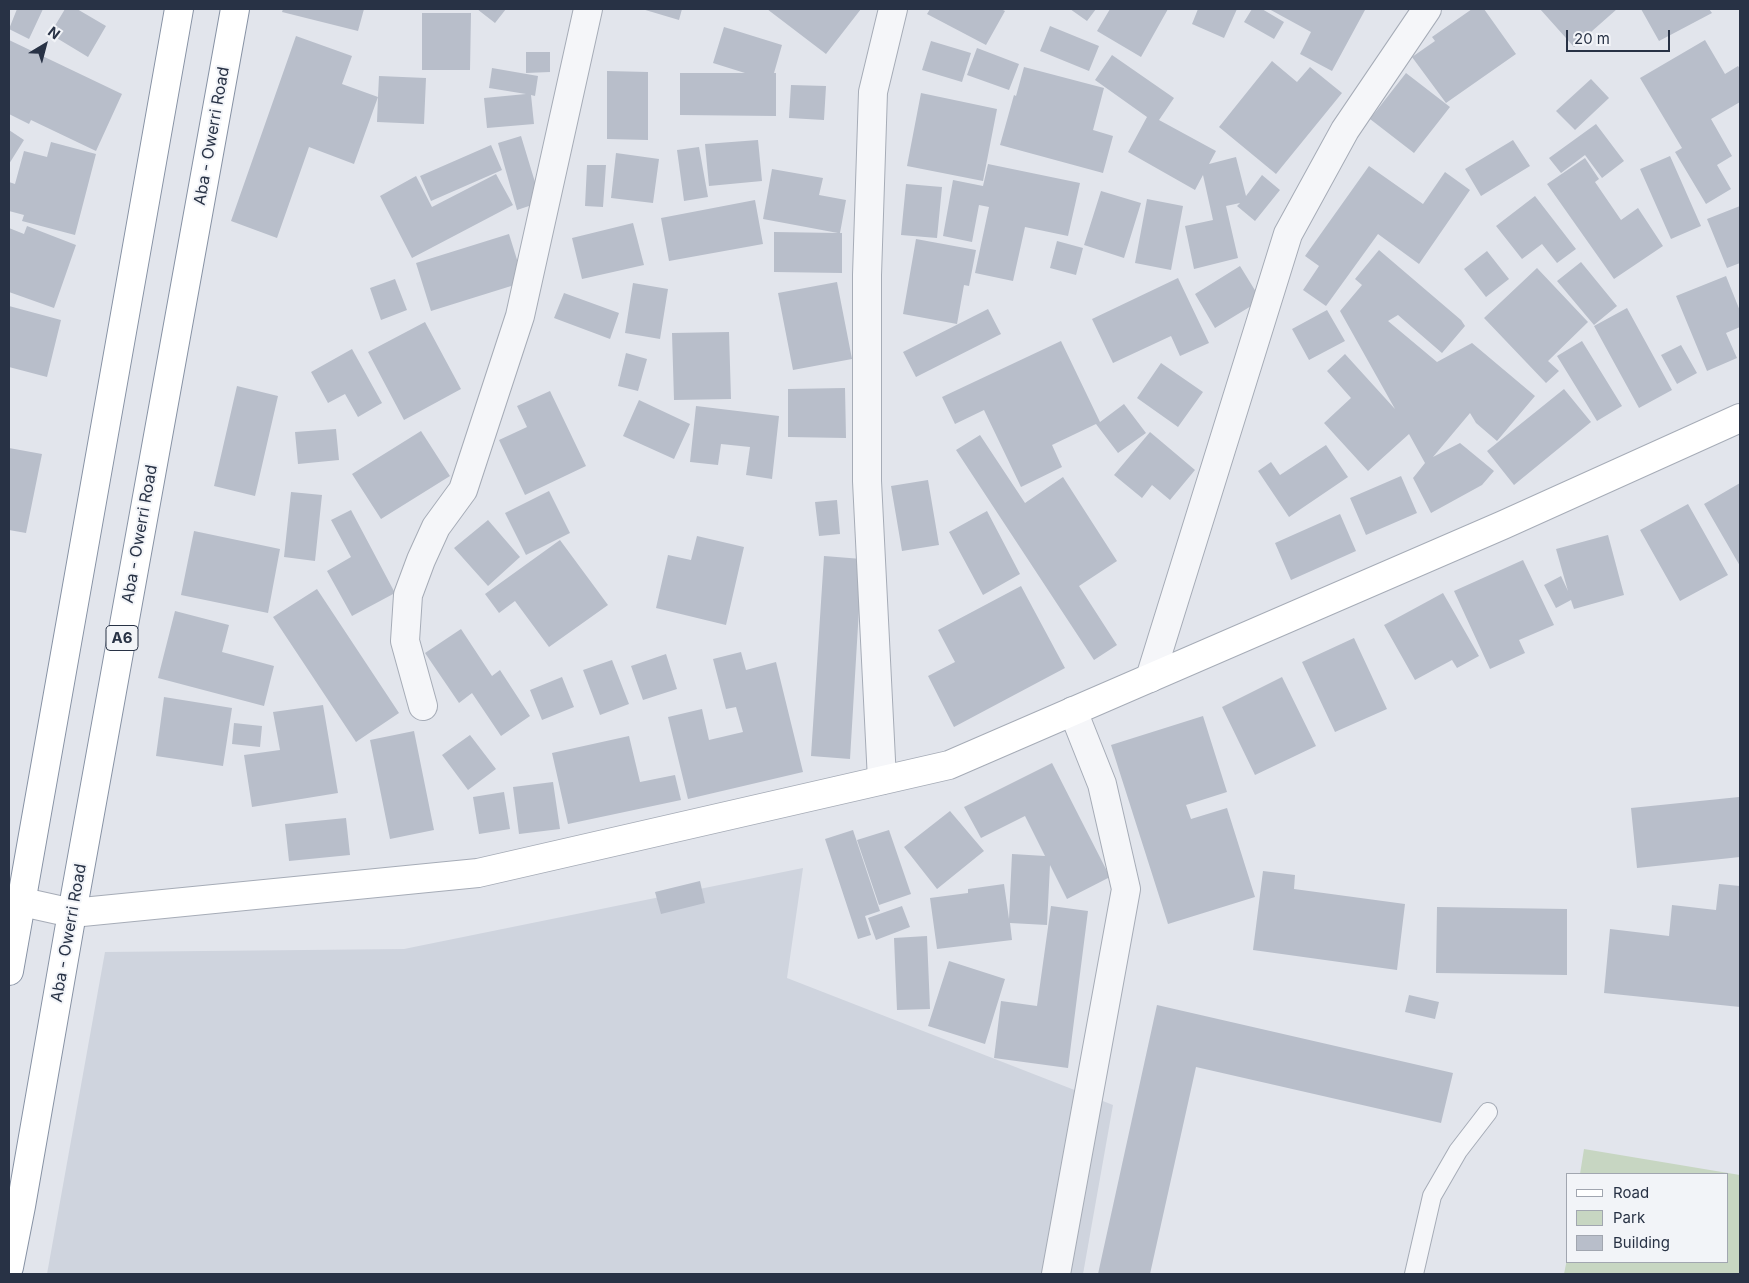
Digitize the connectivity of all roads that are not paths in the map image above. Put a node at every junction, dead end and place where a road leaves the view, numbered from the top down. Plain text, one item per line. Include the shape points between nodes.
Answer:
1 (179, 9) edge
2 (235, 9) edge
3 (588, 9) edge
4 (893, 9) edge
5 (1427, 9) edge
6 (1740, 418) edge
7 (1150, 678) junction
8 (423, 706) dead end
9 (1073, 711) junction
10 (882, 780) junction
11 (15, 900) edge
12 (72, 912) junction
13 (9, 971) edge
14 (1488, 1112) dead end
15 (9, 1267) edge
16 (1056, 1274) edge
17 (1414, 1274) edge

1 - 11 main road
2 - 12 main road, Aba - Owerri Road / A6
3 - 8 street via 520,316 463,490 436,527 408,595 405,641
4 - 10 street via 873,92 867,275 867,482
5 - 7 street via 1345,130 1288,234
6 - 7 main road
7 - 9 main road
9 - 10 main road via 949,765
9 - 16 street via 1102,784 1126,889
10 - 12 main road via 478,874
11 - 12 main road
11 - 13 main road
12 - 15 main road, Aba - Owerri Road / A6
14 - 17 lane via 1458,1151 1432,1196

